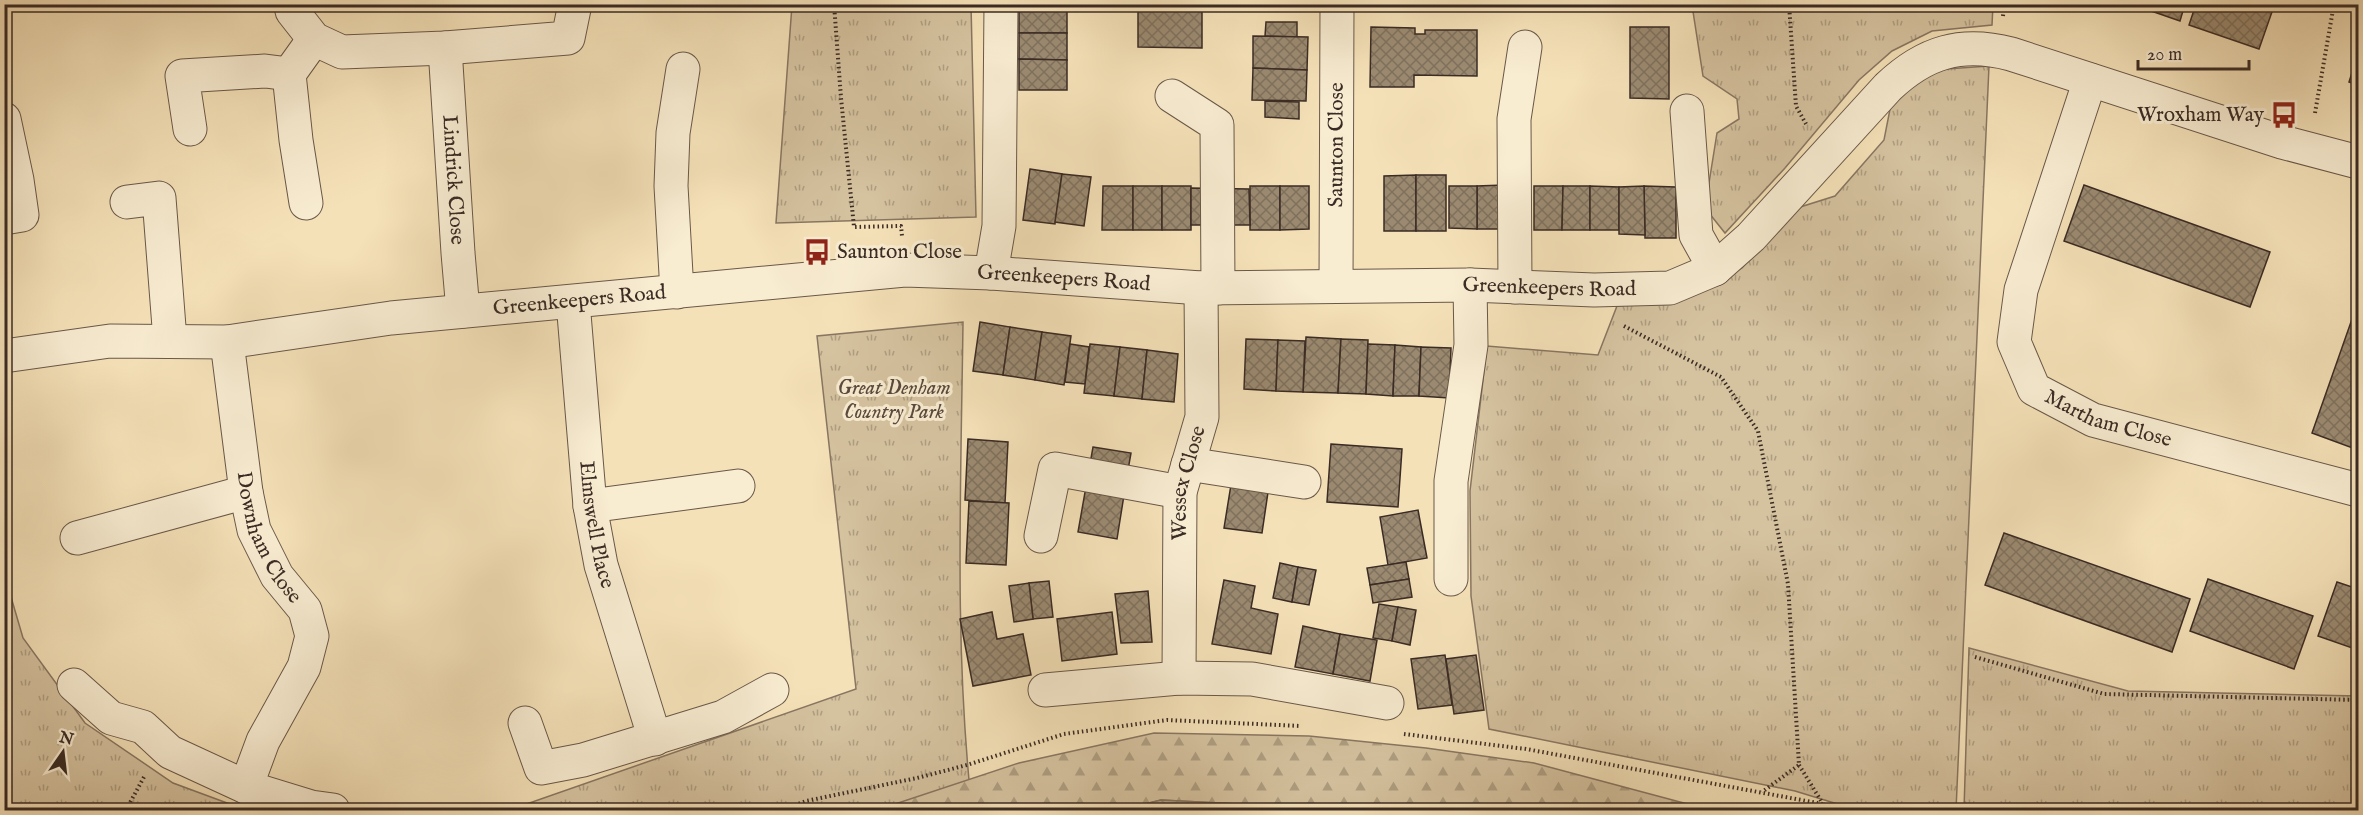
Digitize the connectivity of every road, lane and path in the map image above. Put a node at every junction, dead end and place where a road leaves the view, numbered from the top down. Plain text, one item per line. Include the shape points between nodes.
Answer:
1 (291, 4) edge
2 (575, 4) edge
3 (834, 4) edge
4 (1001, 4) edge
5 (1337, 4) edge
6 (1789, 4) edge
7 (2334, 4) edge
8 (314, 39) junction
9 (1525, 47) dead end
10 (445, 48) junction
11 (684, 69) dead end
12 (289, 74) junction
13 (2090, 80) junction
14 (1172, 96) dead end
15 (1687, 111) dead end
16 (4, 120) edge
17 (190, 129) dead end
18 (2309, 150) junction
19 (1825, 156) junction
20 (2358, 162) edge
21 (127, 202) dead end
22 (306, 203) dead end
23 (4, 218) edge
24 (1715, 269) junction
25 (905, 270) junction
26 (991, 273) junction
27 (1470, 285) junction
28 (1336, 286) junction
29 (1515, 287) junction
30 (1209, 288) junction
31 (1594, 290) junction
32 (678, 292) junction
33 (573, 302) junction
34 (463, 311) junction
35 (170, 340) junction
36 (227, 342) junction
37 (4, 356) edge
38 (1184, 478) junction
39 (1305, 482) dead end
40 (738, 486) dead end
41 (2358, 490) edge
42 (246, 492) junction
43 (590, 506) junction
44 (1041, 536) dead end
45 (77, 538) dead end
46 (1451, 579) dead end
47 (1975, 657) dead end
48 (1179, 678) junction
49 (74, 685) dead end
50 (772, 690) dead end
51 (1045, 690) dead end
52 (2358, 700) edge
53 (1387, 703) dead end
54 (525, 723) dead end
55 (1307, 727) dead end
56 (1403, 734) dead end
57 (655, 739) junction
58 (1799, 765) junction
59 (246, 787) junction
60 (1761, 793) junction
61 (1823, 804) junction
62 (322, 809) edge
63 (782, 810) edge
64 (1840, 810) edge

1 - 8 street via 292,11
2 - 10 street via 568,38
3 - 25 path via 854,227 901,226
4 - 26 street via 999,226
5 - 28 street, Saunton Close
6 - 19 path via 1796,106
7 - 18 path
8 - 10 street via 342,52
8 - 12 street
9 - 29 street via 1514,119
10 - 34 street, Lindrick Close
11 - 32 street via 673,133 671,186
12 - 17 street via 265,71 182,76
12 - 22 street
13 - 18 street, Greenkeepers Road
13 - 19 street, Greenkeepers Road via 2011,54 1972,48 1949,50 1906,70
13 - 41 street, Martham Close via 2021,290 2014,342 2034,389 2093,420
14 - 30 street, Wessex Close via 1217,125
15 - 24 street via 1696,235
16 - 23 street via 22,215
18 - 20 street, Greenkeepers Road
19 - 24 street, Greenkeepers Road via 1751,237
21 - 35 street via 159,198
24 - 31 street, Greenkeepers Road via 1670,288
25 - 26 street, Greenkeepers Road
25 - 32 street, Greenkeepers Road
26 - 30 street, Greenkeepers Road
27 - 28 street, Greenkeepers Road
27 - 29 street, Greenkeepers Road
27 - 46 street via 1471,345 1451,481
28 - 30 street, Greenkeepers Road
29 - 31 street, Greenkeepers Road
30 - 38 street, Wessex Close via 1202,417
31 - 58 path via 1597,312 1721,377 1758,430 1788,584
32 - 33 street, Greenkeepers Road
33 - 34 street, Greenkeepers Road
33 - 43 street, Elmswell Place
34 - 36 street, Greenkeepers Road
35 - 36 street, Greenkeepers Road
35 - 37 street, Greenkeepers Road via 110,341
36 - 42 street, Downham Close
38 - 39 street
38 - 44 street via 1055,469
38 - 48 street, Wessex Close
40 - 43 street
42 - 45 street
42 - 59 street, Downham Close via 254,530 277,576 305,610 312,636 304,667 263,741
43 - 57 street, Elmswell Place via 601,565
47 - 52 path via 2104,694
48 - 51 street
48 - 53 street via 1252,679
49 - 59 street via 111,718 143,727 170,752
50 - 57 street via 723,717
54 - 57 street via 541,768
55 - 63 path via 1167,720 1064,734 967,765 806,801
56 - 60 path via 1526,749
58 - 60 path
58 - 61 path
59 - 62 street
60 - 61 path
61 - 64 path

